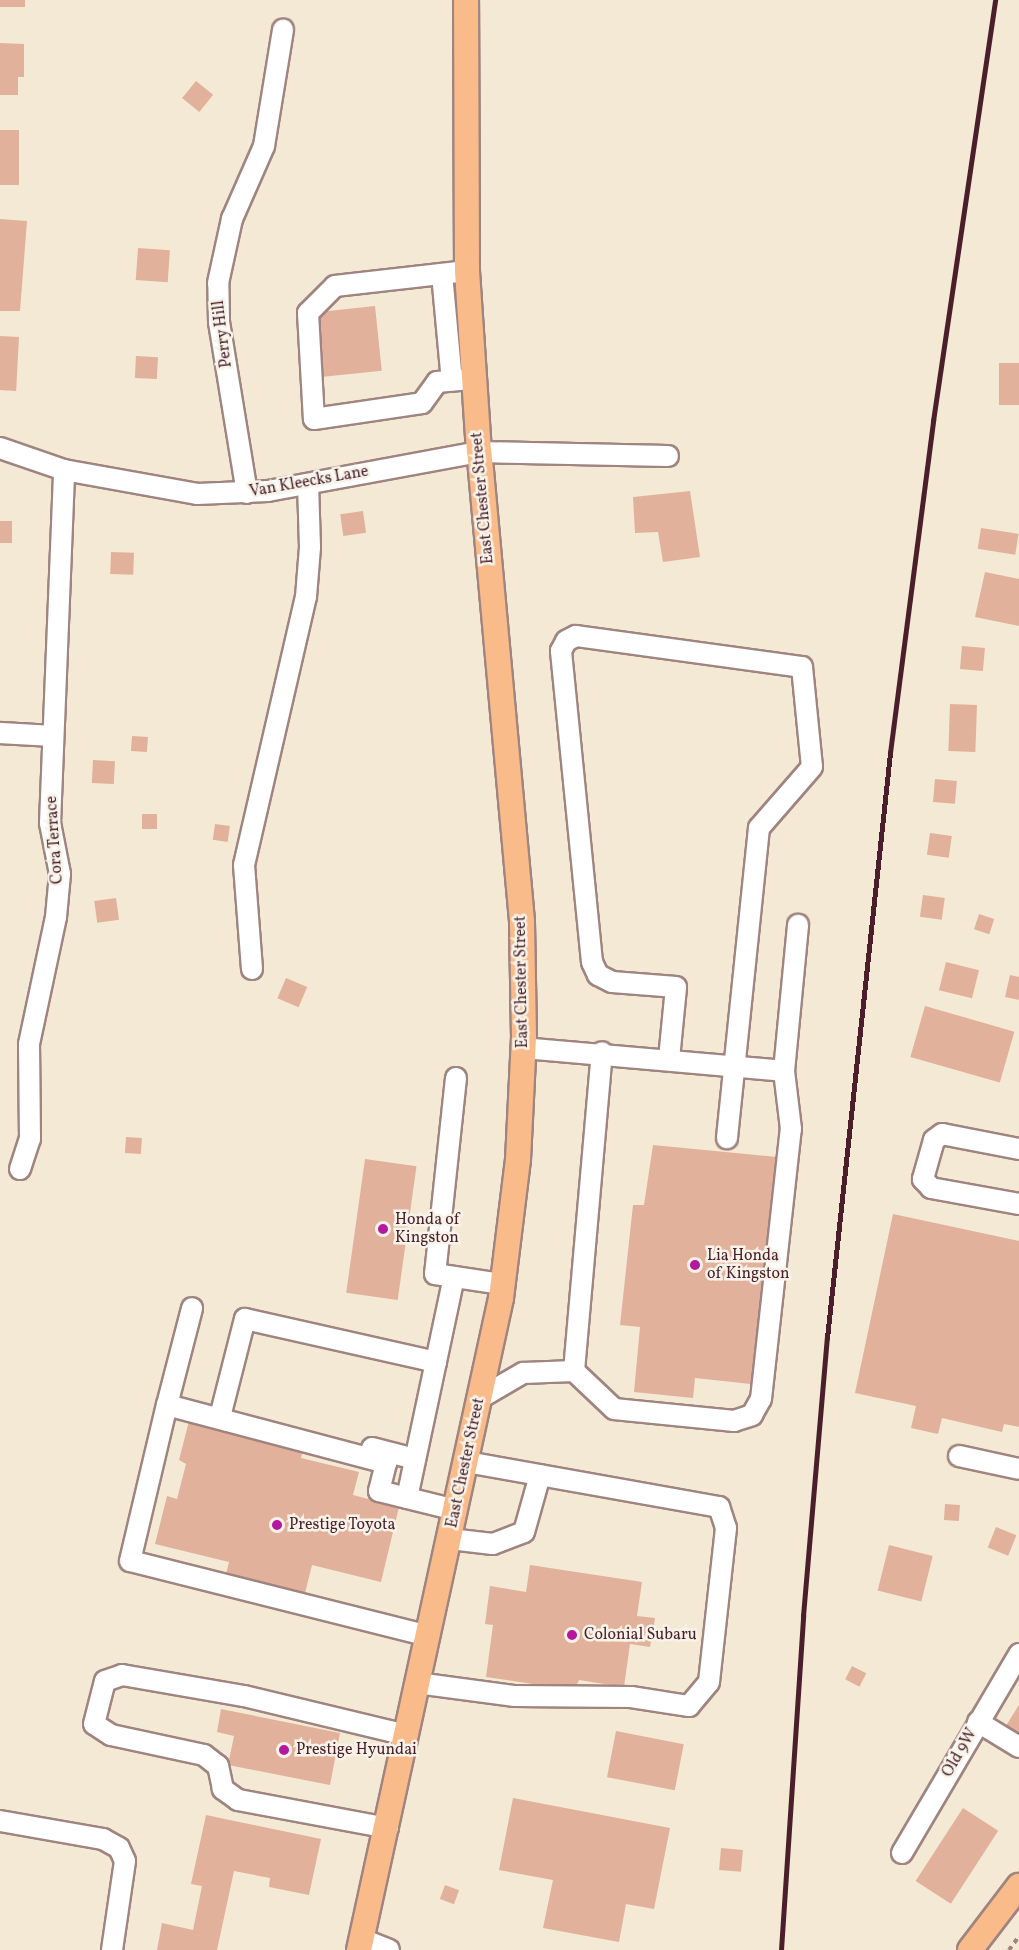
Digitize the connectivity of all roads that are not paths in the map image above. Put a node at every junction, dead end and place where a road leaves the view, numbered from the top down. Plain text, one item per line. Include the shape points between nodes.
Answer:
1 (466, 0) edge
2 (283, 30) dead end
3 (467, 271) junction
4 (442, 274) junction
5 (463, 380) junction
6 (0, 448) edge
7 (479, 452) junction
8 (668, 456) dead end
9 (64, 470) junction
10 (308, 484) junction
11 (247, 493) junction
12 (0, 733) edge
13 (52, 736) junction
14 (798, 925) dead end
15 (252, 969) dead end
16 (523, 1048) junction
17 (602, 1052) junction
18 (669, 1059) junction
19 (734, 1066) junction
20 (784, 1071) junction
21 (456, 1078) dead end
22 (727, 1138) dead end
23 (1019, 1149) edge
24 (20, 1169) dead end
25 (1019, 1204) edge
26 (454, 1276) junction
27 (502, 1284) junction
28 (192, 1308) dead end
29 (436, 1362) junction
30 (574, 1371) junction
31 (480, 1398) junction
32 (169, 1400) junction
33 (222, 1409) junction
34 (959, 1456) dead end
35 (415, 1459) junction
36 (466, 1462) junction
37 (1019, 1469) edge
38 (540, 1475) junction
39 (407, 1498) junction
40 (456, 1510) junction
41 (450, 1539) junction
42 (429, 1636) junction
43 (1019, 1654) edge
44 (417, 1683) junction
45 (978, 1722) junction
46 (406, 1735) junction
47 (1019, 1747) edge
48 (0, 1821) edge
49 (388, 1828) junction
50 (902, 1853) dead end
51 (1019, 1886) edge
52 (361, 1944) edge
53 (112, 1950) edge
54 (389, 1950) edge
55 (970, 1950) edge

1 - 3 main road, East Chester Street
2 - 11 street, Perry Hill via 264,146 232,219 218,283 219,322
3 - 4 street
3 - 5 main road, East Chester Street
4 - 5 street
4 - 5 street via 335,286 308,313 314,419 422,403 437,382
5 - 7 main road, East Chester Street
6 - 9 street, Van Kleecks Lane
7 - 8 street, Van Kleecks Lane
7 - 10 street, Van Kleecks Lane
7 - 16 main road, East Chester Street via 522,921
9 - 11 street, Van Kleecks Lane via 197,494
9 - 13 street, Cora Terrace
10 - 11 street, Van Kleecks Lane
10 - 15 street via 310,548 306,597 244,865
12 - 13 street
13 - 24 street, Cora Terrace via 50,823 60,874 56,917 29,1044 30,1139
14 - 20 street
16 - 17 street
16 - 27 main road, East Chester Street via 518,1160
17 - 18 street
17 - 30 street
18 - 19 street
18 - 19 street via 676,987 612,982 598,975 592,962 561,651 566,640 576,636 802,667 812,767 759,828
19 - 20 street
19 - 22 street
20 - 30 street via 791,1129 761,1399 752,1415 734,1421 614,1409
21 - 26 street via 435,1274
23 - 25 street via 942,1134 934,1140 923,1179 931,1188
26 - 27 street
26 - 29 street
27 - 31 main road, East Chester Street
28 - 32 street
29 - 33 street via 245,1319
29 - 35 street
30 - 31 street via 523,1373
31 - 36 main road, East Chester Street
32 - 33 street
32 - 39 street via 386,1463 379,1491
32 - 42 street via 130,1561
33 - 35 street
34 - 37 street
35 - 39 street
36 - 38 street
36 - 40 main road, East Chester Street
38 - 41 street via 524,1532 493,1544
38 - 44 street via 719,1507 726,1528 709,1682 689,1706 631,1697 515,1696
39 - 40 street
40 - 41 main road, East Chester Street
41 - 42 main road, East Chester Street
42 - 44 main road, East Chester Street
43 - 45 street, Old 9W
44 - 46 main road, East Chester Street
45 - 47 street
45 - 50 street, Old 9W
46 - 49 main road, East Chester Street
46 - 49 street via 244,1696 122,1674 105,1681 94,1724 111,1735 204,1755 218,1766 224,1789 238,1800
48 - 53 street via 103,1839 119,1848 125,1861
49 - 52 main road, East Chester Street
51 - 55 main road
52 - 54 street

